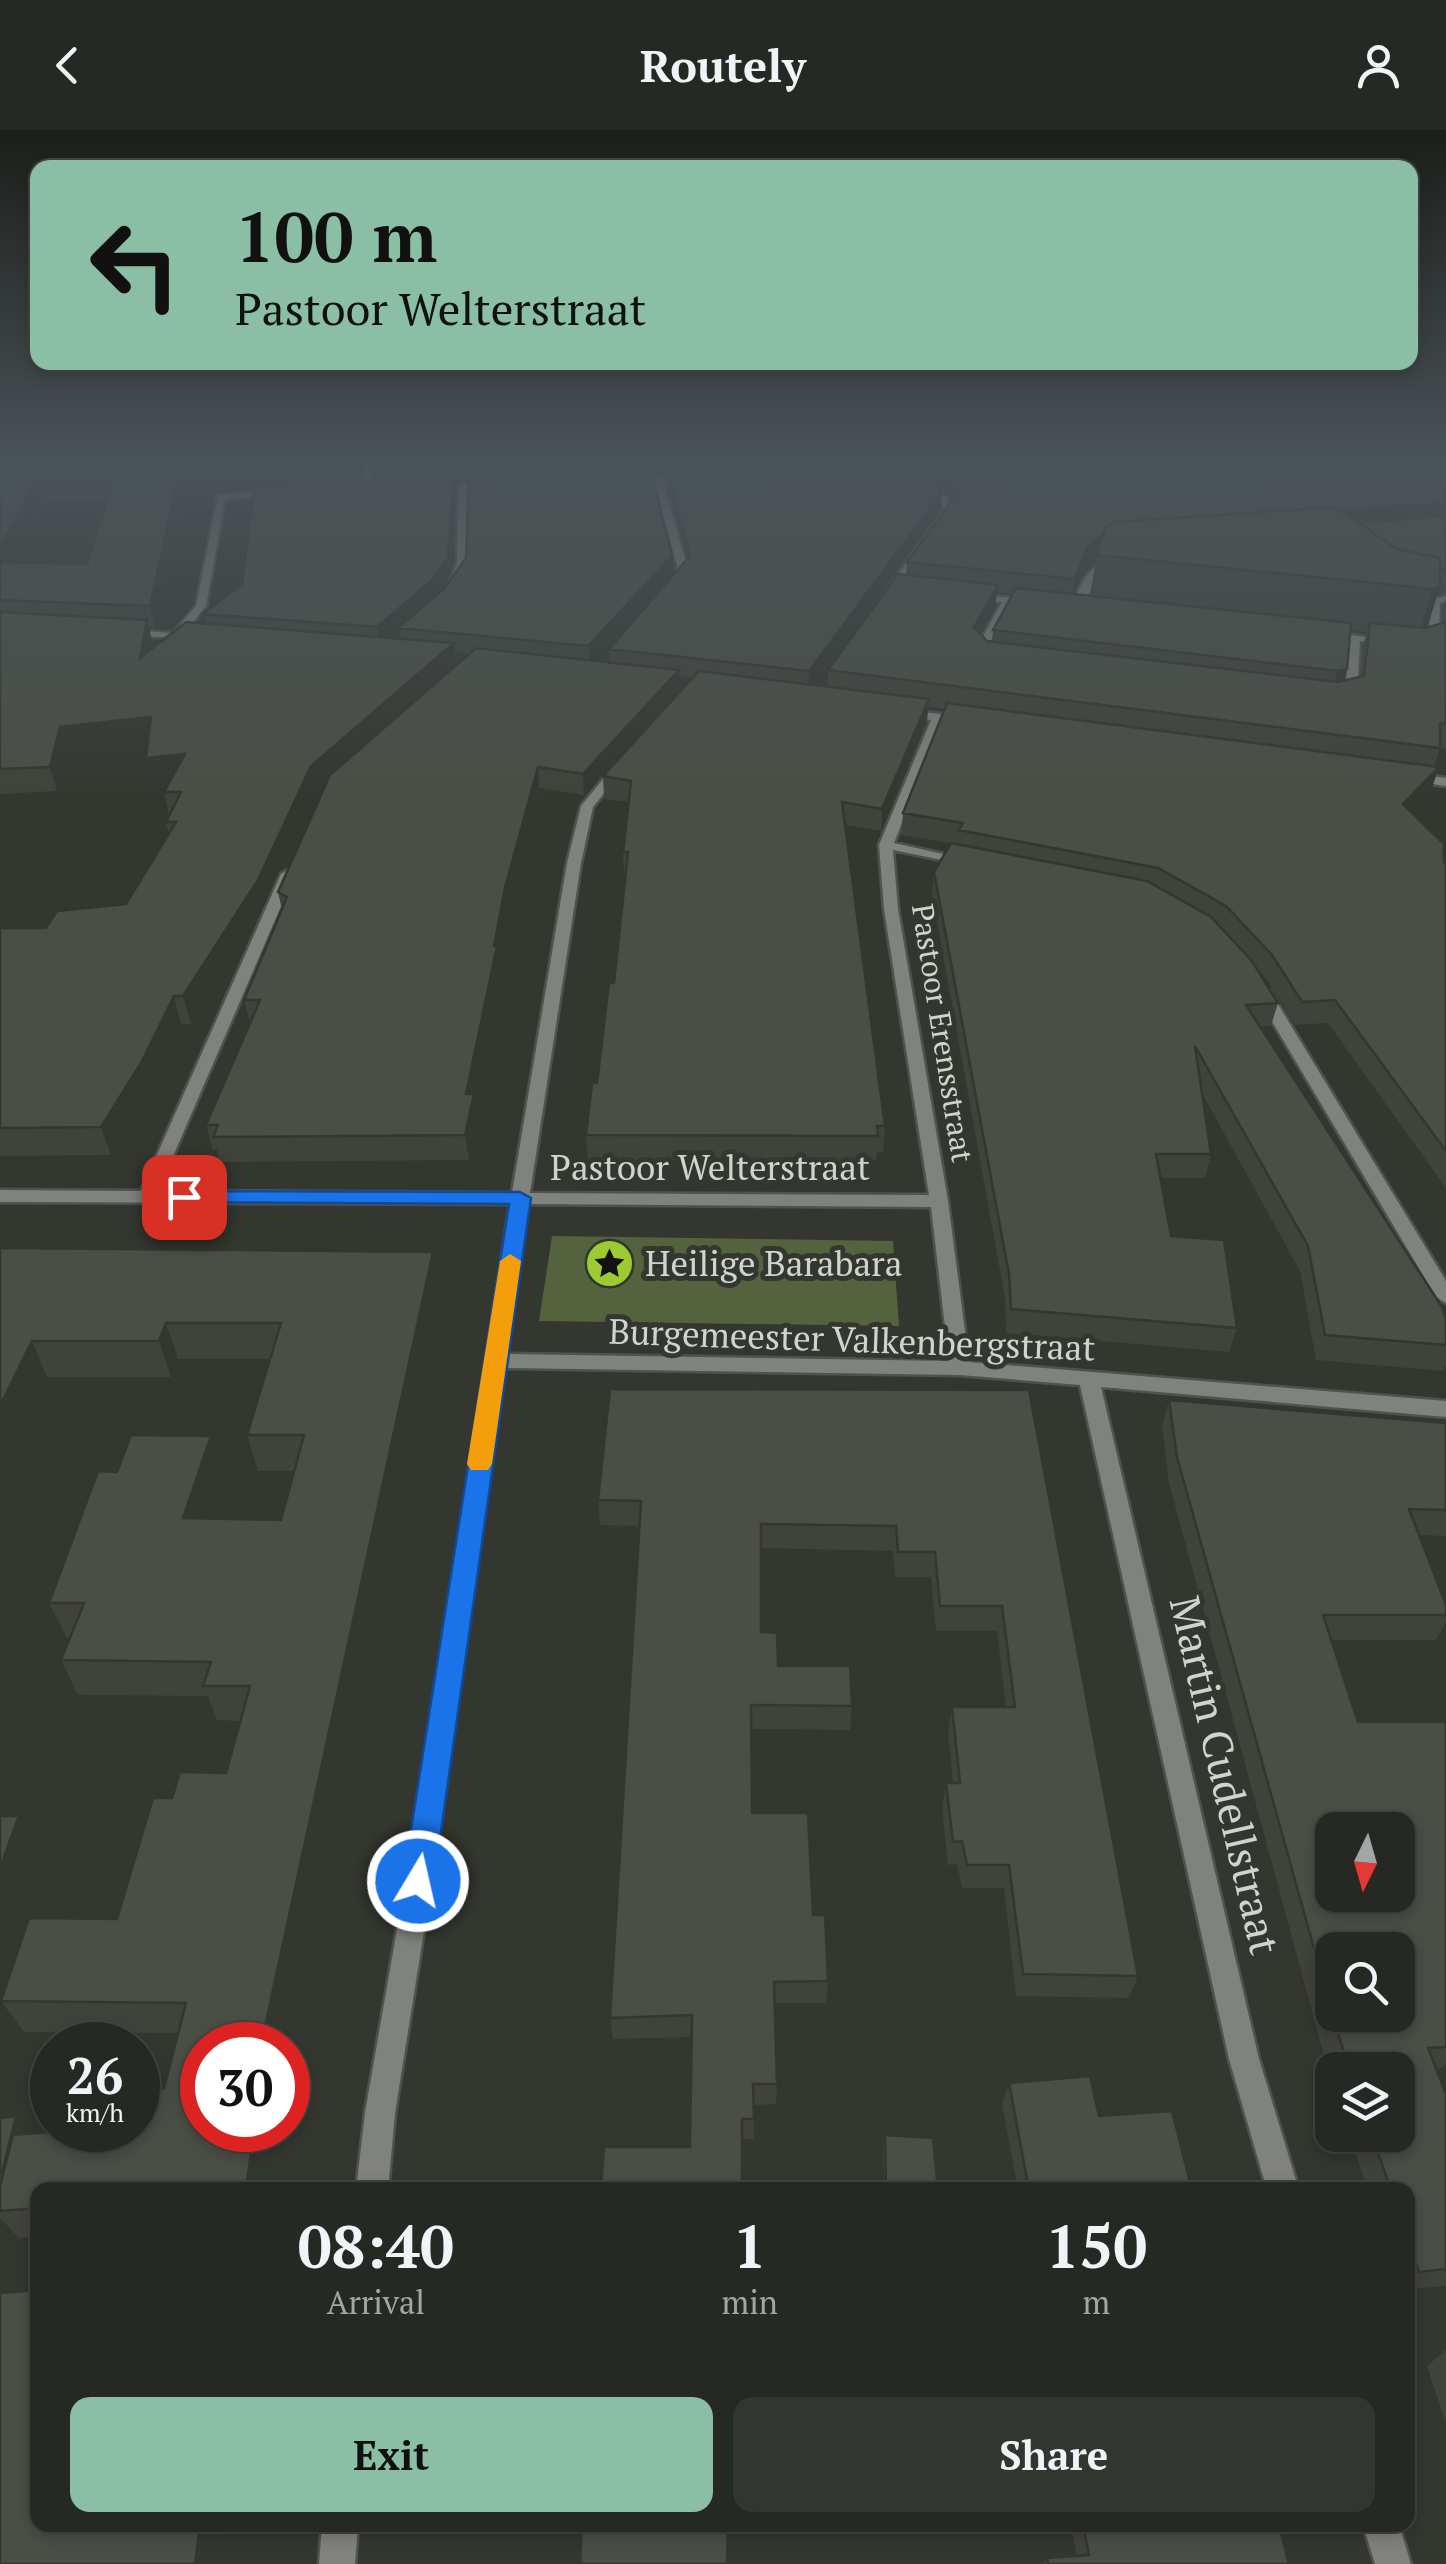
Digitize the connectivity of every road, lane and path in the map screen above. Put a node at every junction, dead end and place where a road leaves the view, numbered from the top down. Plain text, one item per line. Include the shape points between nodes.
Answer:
1 (207, 577) edge
2 (459, 577) edge
3 (679, 577) edge
4 (900, 577) edge
5 (1091, 577) edge
6 (892, 588) junction
7 (911, 590) edge
8 (950, 594) edge
9 (664, 597) edge
10 (1434, 599) edge
11 (1008, 600) junction
12 (882, 601) edge
13 (440, 602) edge
14 (1043, 604) edge
15 (1061, 606) edge
16 (1078, 608) junction
17 (1098, 610) edge
18 (120, 633) edge
19 (1316, 634) edge
20 (176, 636) junction
21 (213, 638) edge
22 (1356, 638) junction
23 (1008, 660) edge
24 (1332, 699) edge
25 (884, 710) edge
26 (938, 717) junction
27 (975, 722) edge
28 (633, 752) edge
29 (1389, 774) edge
30 (1446, 782) edge
31 (886, 845) junction
32 (298, 852) edge
33 (980, 863) edge
34 (1255, 980) edge
35 (0, 1196) edge
36 (147, 1197) junction
37 (520, 1198) junction
38 (939, 1201) junction
39 (1446, 1297) edge
40 (494, 1361) junction
41 (960, 1368) junction
42 (1090, 1379) junction
43 (1446, 1409) edge
44 (373, 2182) edge
45 (1281, 2182) edge
46 (339, 2532) edge
47 (1384, 2532) edge
48 (337, 2564) edge
49 (1393, 2564) edge

1 - 20 street via 202,606
2 - 13 street
3 - 9 street
4 - 6 street
5 - 16 street
6 - 7 street
6 - 12 street
8 - 11 street
10 - 22 street via 1432,642
11 - 14 street
11 - 23 street via 980,651
15 - 16 street
16 - 17 street
18 - 20 street
19 - 22 street
20 - 21 street
22 - 24 street via 1351,695
25 - 26 street
26 - 27 street
26 - 31 street, Pastoor Erensstraat
28 - 37 street via 582,817
29 - 30 street
31 - 33 street
31 - 38 street, Pastoor Erensstraat
32 - 36 street
34 - 39 street
35 - 36 street, Pastoor Welterstraat
36 - 37 street, Pastoor Welterstraat
37 - 38 street, Pastoor Welterstraat
37 - 40 street
38 - 41 street, Pastoor Erensstraat
40 - 41 street, Burgemeester Valkenbergstraat
40 - 44 street
41 - 42 street, Burgemeester Valkenbergstraat
42 - 43 street, Burgemeester Valkenbergstraat
42 - 45 street, Martin Cudellstraat via 1244,2059
46 - 48 street
47 - 49 street

